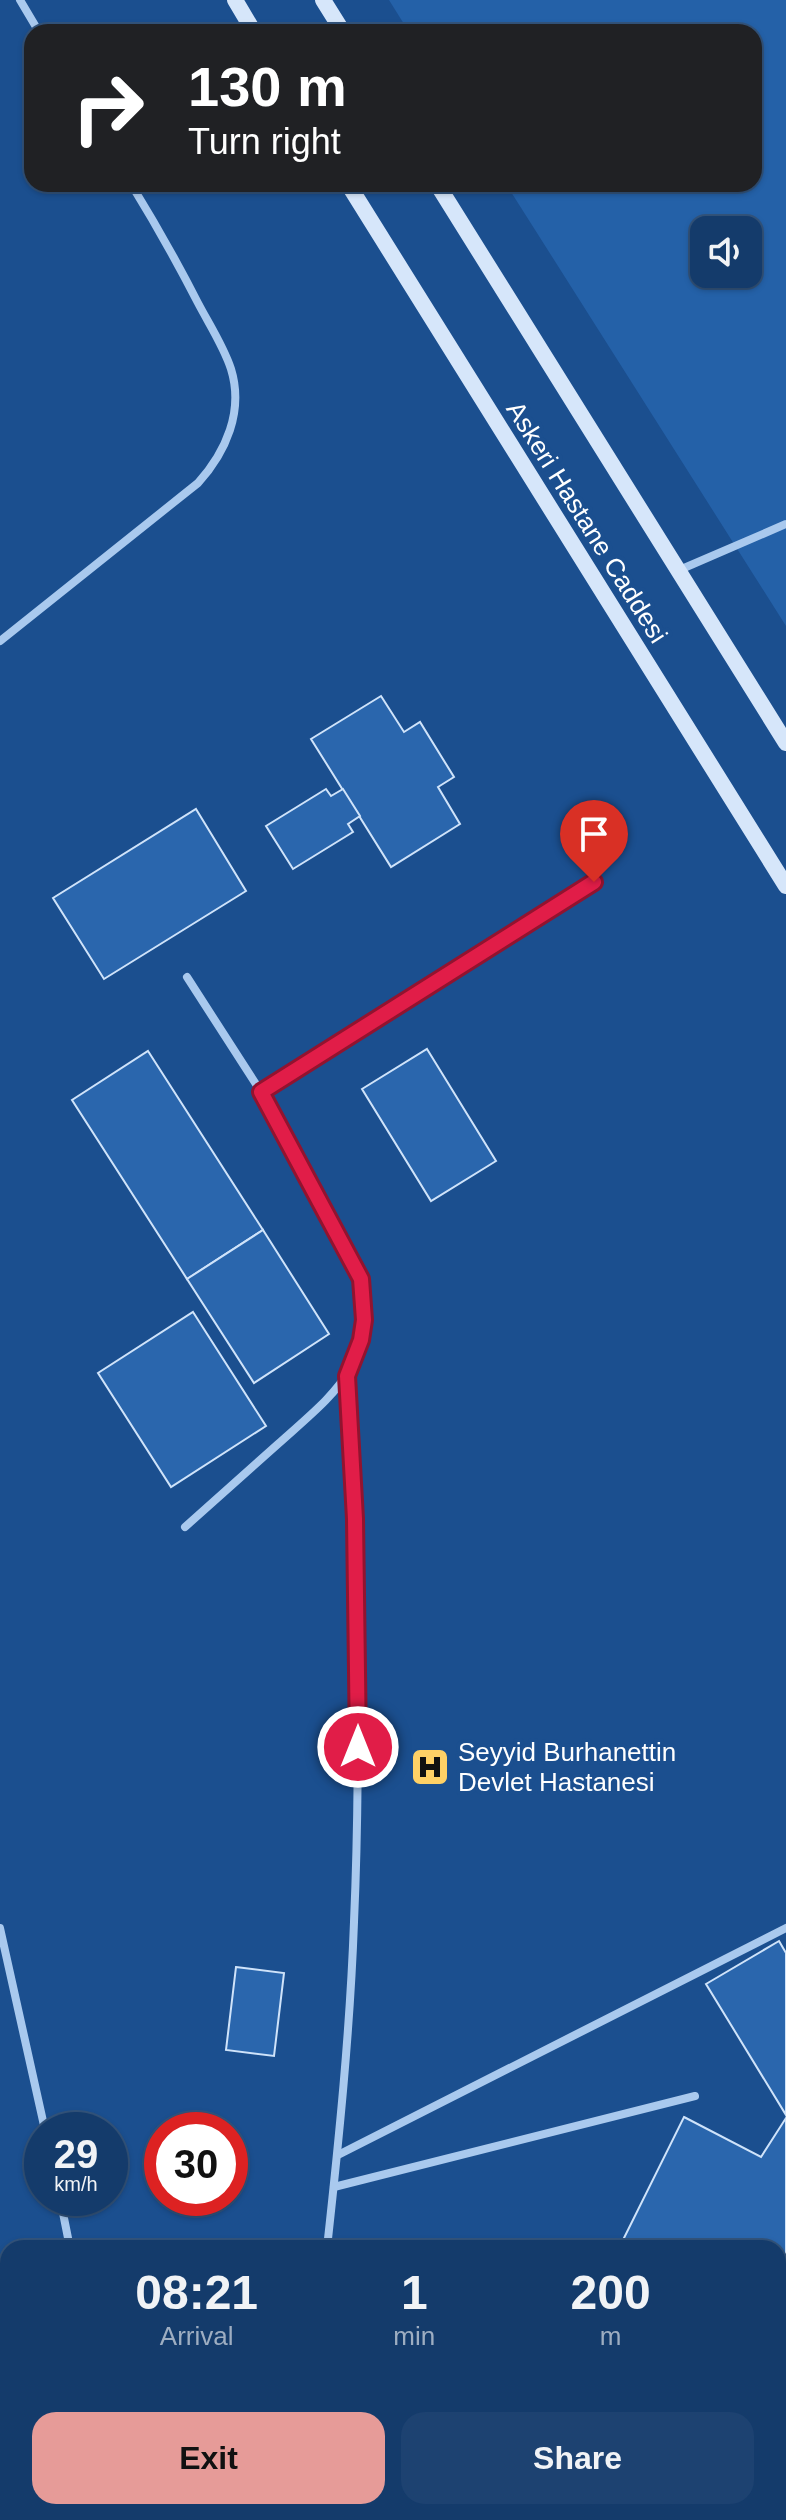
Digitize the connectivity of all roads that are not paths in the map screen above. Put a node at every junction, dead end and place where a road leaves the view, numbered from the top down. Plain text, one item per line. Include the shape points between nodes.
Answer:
1 (20, 0) edge
2 (235, 0) edge
3 (323, 0) edge
4 (34, 24) edge
5 (249, 24) edge
6 (338, 24) edge
7 (136, 192) edge
8 (353, 192) edge
9 (442, 192) edge
10 (786, 524) edge
11 (677, 571) junction
12 (0, 641) edge
13 (786, 743) edge
14 (594, 882) dead end
15 (786, 886) edge
16 (187, 977) dead end
17 (261, 1092) junction
18 (347, 1376) junction
19 (185, 1527) dead end
20 (0, 1928) edge
21 (786, 1928) edge
22 (695, 2096) dead end
23 (41, 2112) edge
24 (338, 2155) junction
25 (334, 2187) junction
26 (64, 2216) edge
27 (68, 2240) edge
28 (328, 2240) edge

1 - 4 street
2 - 5 street
3 - 6 street
7 - 12 street via 231,368 230,431 212,468 198,483
8 - 15 street, Askeri Hastane Caddesi
9 - 11 street, Askeri Hastane Caddesi
10 - 11 street
11 - 13 street, Askeri Hastane Caddesi
14 - 17 street
16 - 17 street
17 - 18 street via 361,1279 364,1320
18 - 19 street via 336,1392
18 - 24 street via 355,1519 358,1804
20 - 23 street
21 - 24 street
22 - 25 street
24 - 25 street
25 - 28 street
26 - 27 street

